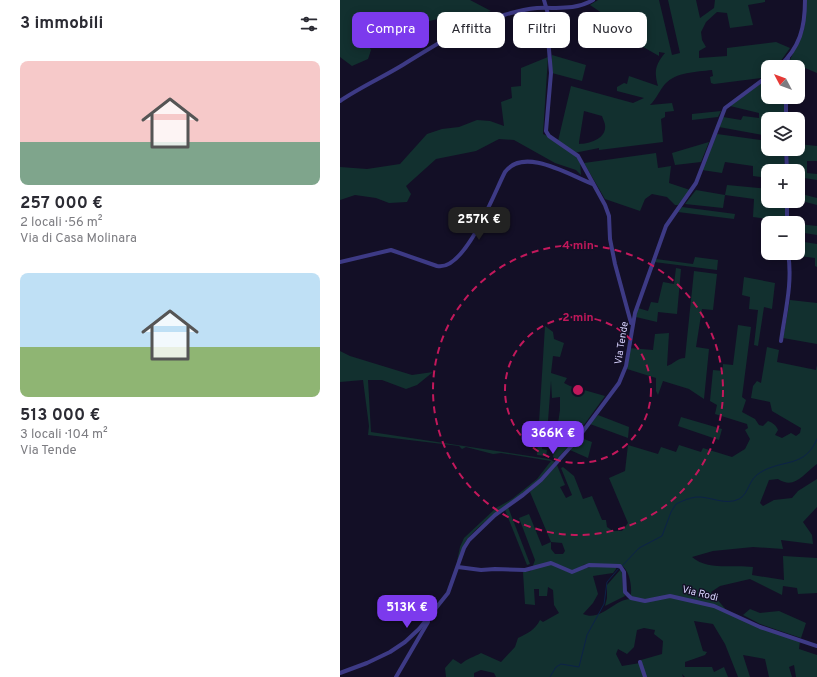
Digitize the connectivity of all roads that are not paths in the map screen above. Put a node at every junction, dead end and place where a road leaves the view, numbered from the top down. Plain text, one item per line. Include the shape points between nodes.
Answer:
1 (544, 0) edge
2 (593, 0) edge
3 (805, 0) edge
4 (548, 9) junction
5 (788, 57) junction
6 (785, 60) edge
7 (787, 60) edge
8 (761, 81) edge
9 (340, 101) edge
10 (593, 184) junction
11 (789, 260) edge
12 (340, 262) edge
13 (632, 326) junction
14 (781, 340) dead end
15 (458, 567) junction
16 (430, 617) junction
17 (817, 646) edge
18 (640, 662) dead end
19 (340, 673) edge
20 (396, 677) edge
21 (645, 677) edge

1 - 4 street
2 - 4 street via 563,9
3 - 5 street via 803,29
4 - 9 street via 536,8 504,15 454,34
4 - 10 street via 551,73 546,131 549,136 578,156
5 - 6 street
5 - 7 street
8 - 13 street, Via Tende via 723,111 696,183 666,226
10 - 12 street via 535,161 518,163 510,166 505,172 465,250 446,266 438,266 391,250
10 - 13 street via 609,216 615,264
11 - 14 street via 788,296
13 - 15 street, Via Tende via 626,366 619,383 575,442 541,480 471,537 464,548
15 - 16 street, Via Tende via 446,595
15 - 17 street, Via Rodi via 525,570 551,563 572,572 589,565 622,567 625,592 633,598 648,601 670,596 714,606 760,627
16 - 19 street, Via Tende via 414,635 395,649
16 - 20 street
18 - 21 street

